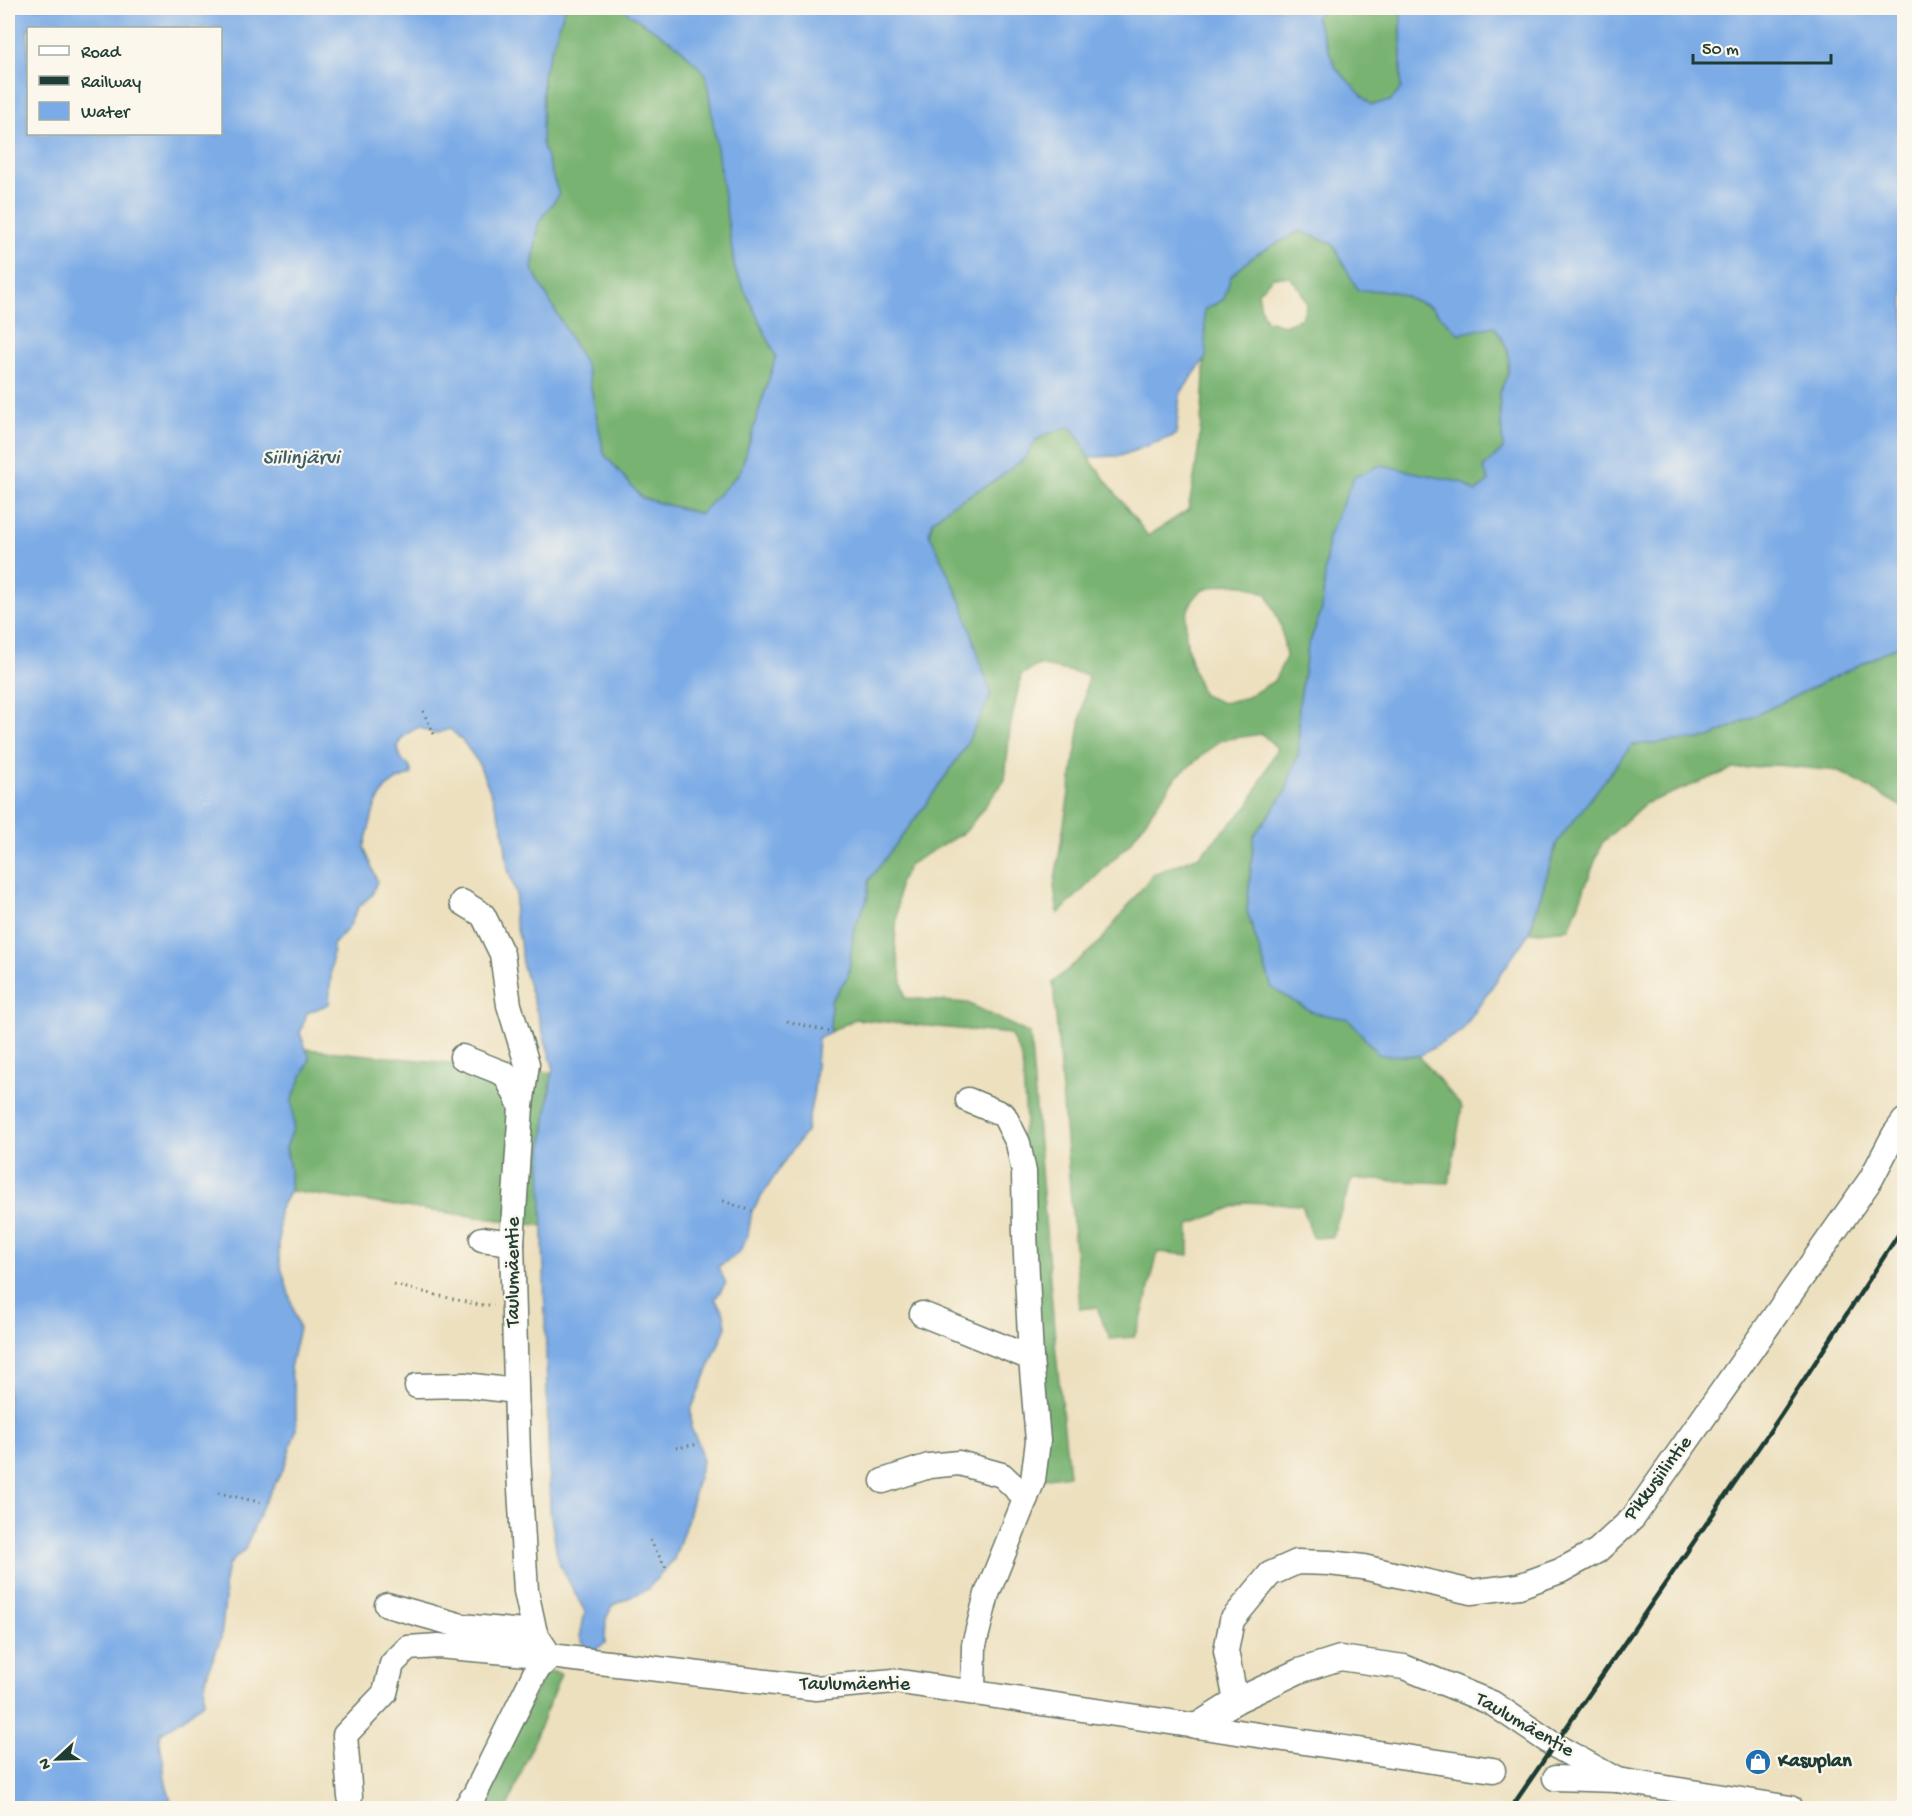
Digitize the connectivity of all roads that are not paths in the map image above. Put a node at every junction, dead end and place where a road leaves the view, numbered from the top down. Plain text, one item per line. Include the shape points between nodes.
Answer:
1 (462, 902) dead end
2 (462, 1058) dead end
3 (968, 1100) dead end
4 (521, 1106) junction
5 (1905, 1121) edge
6 (482, 1239) dead end
7 (512, 1243) junction
8 (922, 1314) dead end
9 (1031, 1358) junction
10 (417, 1386) dead end
11 (516, 1391) junction
12 (883, 1481) dead end
13 (1026, 1498) junction
14 (387, 1605) dead end
15 (535, 1633) junction
16 (550, 1656) junction
17 (973, 1692) junction
18 (1236, 1701) junction
19 (1196, 1726) junction
20 (1493, 1770) dead end
21 (1555, 1778) dead end
22 (1617, 1780) junction
23 (350, 1797) dead end
24 (465, 1809) edge
25 (1790, 1809) edge

1 - 4 street, Taulumäentie via 483,915 501,954 509,1005 527,1064
2 - 4 street via 505,1074
3 - 9 street via 1004,1115 1018,1143 1024,1172
4 - 7 street, Taulumäentie
5 - 18 street, Pikkusiilintie via 1871,1179 1633,1518 1597,1551 1560,1571 1519,1586 1471,1592 1363,1567 1297,1562 1270,1574 1232,1620 1226,1651
6 - 7 street
7 - 11 street, Taulumäentie
8 - 9 street
9 - 13 street via 1038,1441 1033,1480
10 - 11 street via 465,1385
11 - 15 street, Taulumäentie via 526,1591
12 - 13 street via 929,1466 959,1463 1002,1475
13 - 17 street via 987,1594 974,1645
14 - 15 street via 462,1626
15 - 16 street, Taulumäentie
16 - 17 street, Taulumäentie via 816,1688 894,1681
16 - 23 street, Taulumäentie via 438,1646 408,1648 392,1664 385,1693 345,1735
16 - 24 street via 536,1671
17 - 19 street, Taulumäentie
18 - 19 street, Taulumäentie
18 - 22 street, Taulumäentie via 1299,1671 1340,1658 1404,1667 1491,1703
19 - 20 street, Taulumäentie
21 - 22 street, Taulumäentie
22 - 25 street, Taulumäentie

